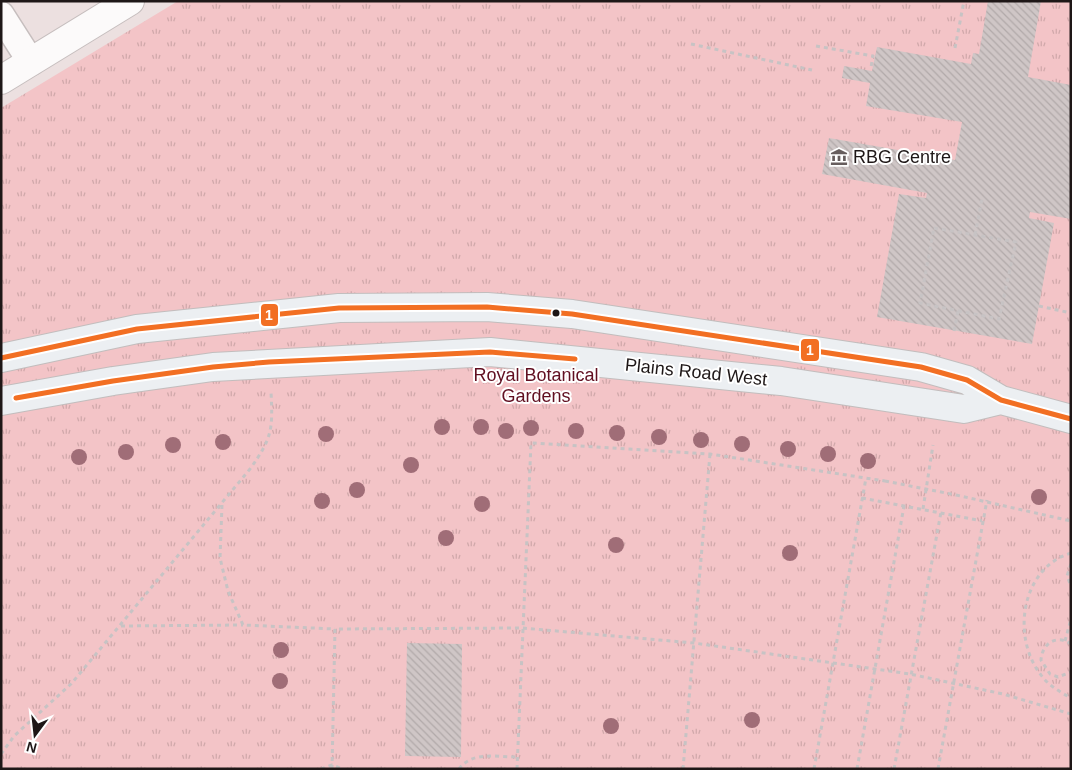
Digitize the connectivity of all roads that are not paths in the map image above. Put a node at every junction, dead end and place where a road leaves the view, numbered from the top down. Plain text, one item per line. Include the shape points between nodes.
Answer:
1 (130, 1) edge
2 (1, 16) edge
3 (31, 62) junction
4 (1, 80) edge
5 (1, 358) edge
6 (1001, 400) junction
7 (1, 401) edge
8 (1071, 419) edge

1 - 3 street
2 - 3 street
3 - 4 street
5 - 6 main road, Plains Road West via 137,329 339,308 487,306 582,315 921,367 967,380
6 - 7 main road, Plains Road West via 964,409 781,381 490,352 213,367
6 - 8 main road, Plains Road West

